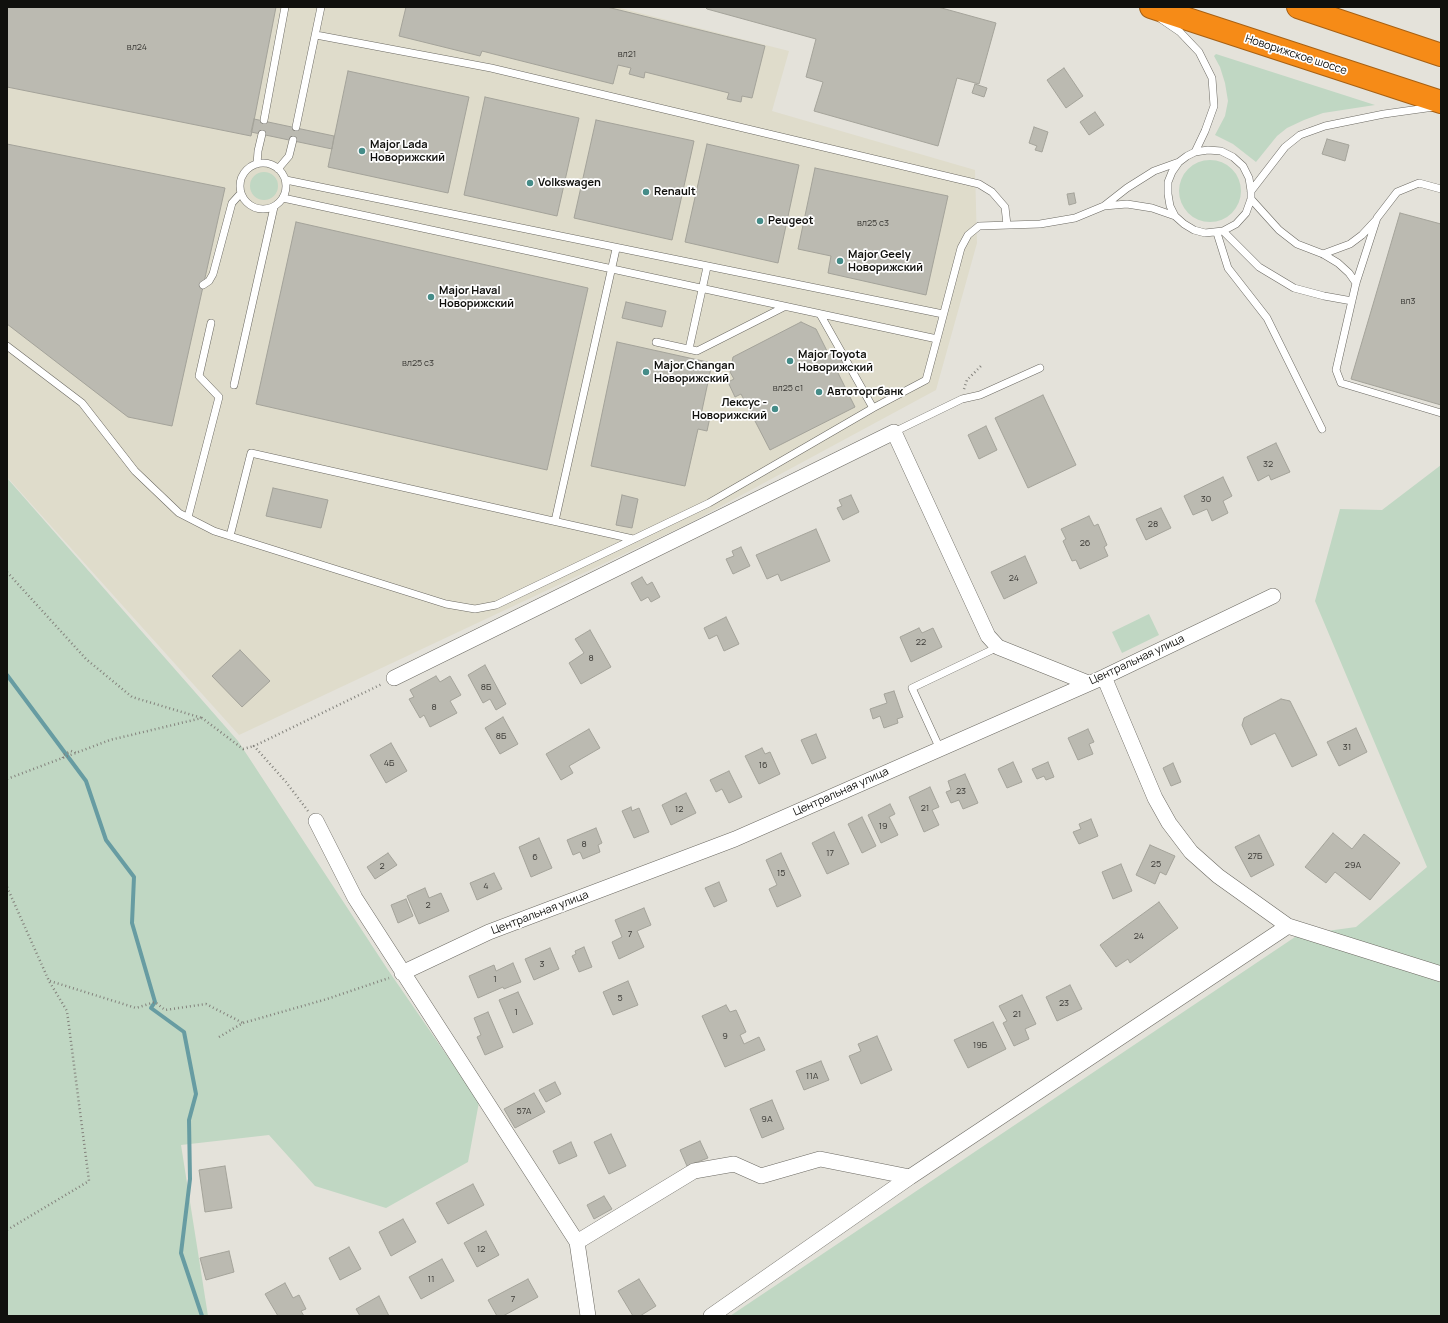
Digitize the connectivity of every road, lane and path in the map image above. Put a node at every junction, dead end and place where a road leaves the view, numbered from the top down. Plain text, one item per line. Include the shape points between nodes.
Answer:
1 (285, 7) edge
2 (321, 7) edge
3 (1143, 7) edge
4 (1151, 7) edge
5 (1298, 7) edge
6 (316, 35) junction
7 (1441, 55) edge
8 (1441, 102) edge
9 (1441, 106) edge
10 (264, 120) dead end
11 (296, 127) dead end
12 (262, 134) dead end
13 (293, 140) dead end
14 (1195, 152) junction
15 (1179, 162) junction
16 (256, 164) junction
17 (278, 169) junction
18 (286, 180) junction
19 (1441, 189) edge
20 (241, 193) junction
21 (1251, 195) junction
22 (283, 198) junction
23 (1104, 206) junction
24 (274, 207) junction
25 (1175, 216) junction
26 (1377, 218) junction
27 (1007, 225) junction
28 (1220, 232) junction
29 (616, 249) junction
30 (1323, 254) junction
31 (707, 267) junction
32 (611, 270) junction
33 (1356, 283) junction
34 (203, 285) dead end
35 (702, 289) junction
36 (1352, 301) junction
37 (784, 307) junction
38 (820, 314) junction
39 (943, 314) junction
40 (211, 323) dead end
41 (937, 339) junction
42 (656, 342) dead end
43 (7, 346) edge
44 (689, 349) junction
45 (981, 366) dead end
46 (1040, 368) dead end
47 (234, 385) dead end
48 (962, 399) junction
49 (874, 408) junction
50 (1441, 413) edge
51 (1322, 429) dead end
52 (894, 432) junction
53 (188, 517) junction
54 (555, 521) junction
55 (230, 536) junction
56 (633, 539) junction
57 (7, 572) edge
58 (1273, 596) dead end
59 (998, 647) junction
60 (1104, 677) junction
61 (394, 678) joint
62 (1088, 683) junction
63 (202, 718) junction
64 (254, 746) junction
65 (940, 749) junction
66 (76, 753) junction
67 (63, 756) junction
68 (7, 779) edge
69 (316, 821) joint
70 (7, 887) edge
71 (1288, 926) junction
72 (402, 973) junction
73 (1441, 974) edge
74 (50, 981) junction
75 (242, 1022) junction
76 (219, 1037) dead end
77 (910, 1177) junction
78 (7, 1230) edge
79 (577, 1242) junction
80 (588, 1316) edge
81 (711, 1316) edge

1 - 10 lane
2 - 6 lane
3 - 14 lane via 1180,32 1199,52 1212,78 1214,106
4 - 8 highway, Новорижское шоссе
5 - 7 highway
6 - 11 lane
6 - 27 lane via 491,68 979,184 992,192 1005,207
9 - 21 lane via 1325,126 1300,135 1285,146
12 - 16 lane
13 - 17 lane via 289,156
14 - 15 lane
14 - 21 lane via 1215,150 1233,157 1243,166 1249,178
15 - 23 lane via 1154,171
15 - 25 lane via 1168,182 1170,206
16 - 17 lane via 264,163
16 - 20 lane via 250,167 241,179
17 - 18 lane
18 - 22 lane
18 - 29 lane
19 - 26 lane via 1419,183 1398,192
20 - 24 lane via 255,208
20 - 34 lane via 232,203 213,274
21 - 28 lane via 1246,213 1236,224
21 - 30 lane via 1279,230 1297,244
22 - 24 lane
22 - 32 lane
23 - 25 lane via 1127,204 1152,208
23 - 27 lane via 1075,218 1040,224
24 - 47 lane
25 - 28 lane via 1194,230 1205,233
26 - 30 lane via 1350,244
26 - 33 lane
27 - 39 lane via 979,226 968,235 961,248
28 - 36 lane via 1259,268 1294,288
28 - 51 lane via 1228,268 1267,318
29 - 31 lane
29 - 32 lane
30 - 33 lane via 1338,263
31 - 35 lane
31 - 39 lane
32 - 35 lane
32 - 54 lane
33 - 36 lane
35 - 37 lane
35 - 44 lane
36 - 50 lane via 1336,370 1341,383
37 - 38 lane
37 - 44 lane via 697,351
38 - 41 lane
38 - 49 lane
39 - 41 lane
40 - 53 lane via 199,376 219,397
41 - 49 lane via 926,380
42 - 44 lane
43 - 53 lane via 82,403 135,471 179,513
45 - 48 path via 966,380
46 - 48 lane via 980,395
48 - 52 lane
49 - 56 lane via 709,502
52 - 59 street via 988,636
52 - 61 street
53 - 55 lane via 214,531
54 - 55 lane via 251,453
54 - 56 lane
55 - 56 lane via 446,604 475,609 496,605
57 - 63 path via 86,659 132,697
58 - 60 street, Центральная улица
59 - 62 street
59 - 65 lane via 912,688
60 - 62 street, Центральная улица
60 - 71 street via 1155,798 1191,852 1218,876
61 - 64 path
62 - 65 street, Центральная улица
63 - 64 path via 243,749
63 - 66 path via 110,740
64 - 69 path
65 - 72 street, Центральная улица via 735,839 489,932
66 - 67 path
66 - 67 path via 71,751
67 - 68 path
69 - 72 street via 355,898
70 - 74 path
71 - 73 street
71 - 77 street
72 - 75 path via 326,999
72 - 79 street
74 - 75 path via 136,1008 155,1002 165,1010 206,1004
74 - 78 path via 66,1010 89,1181
75 - 76 path
77 - 79 street via 820,1159 761,1176 734,1164 694,1171
77 - 81 street
79 - 80 street

